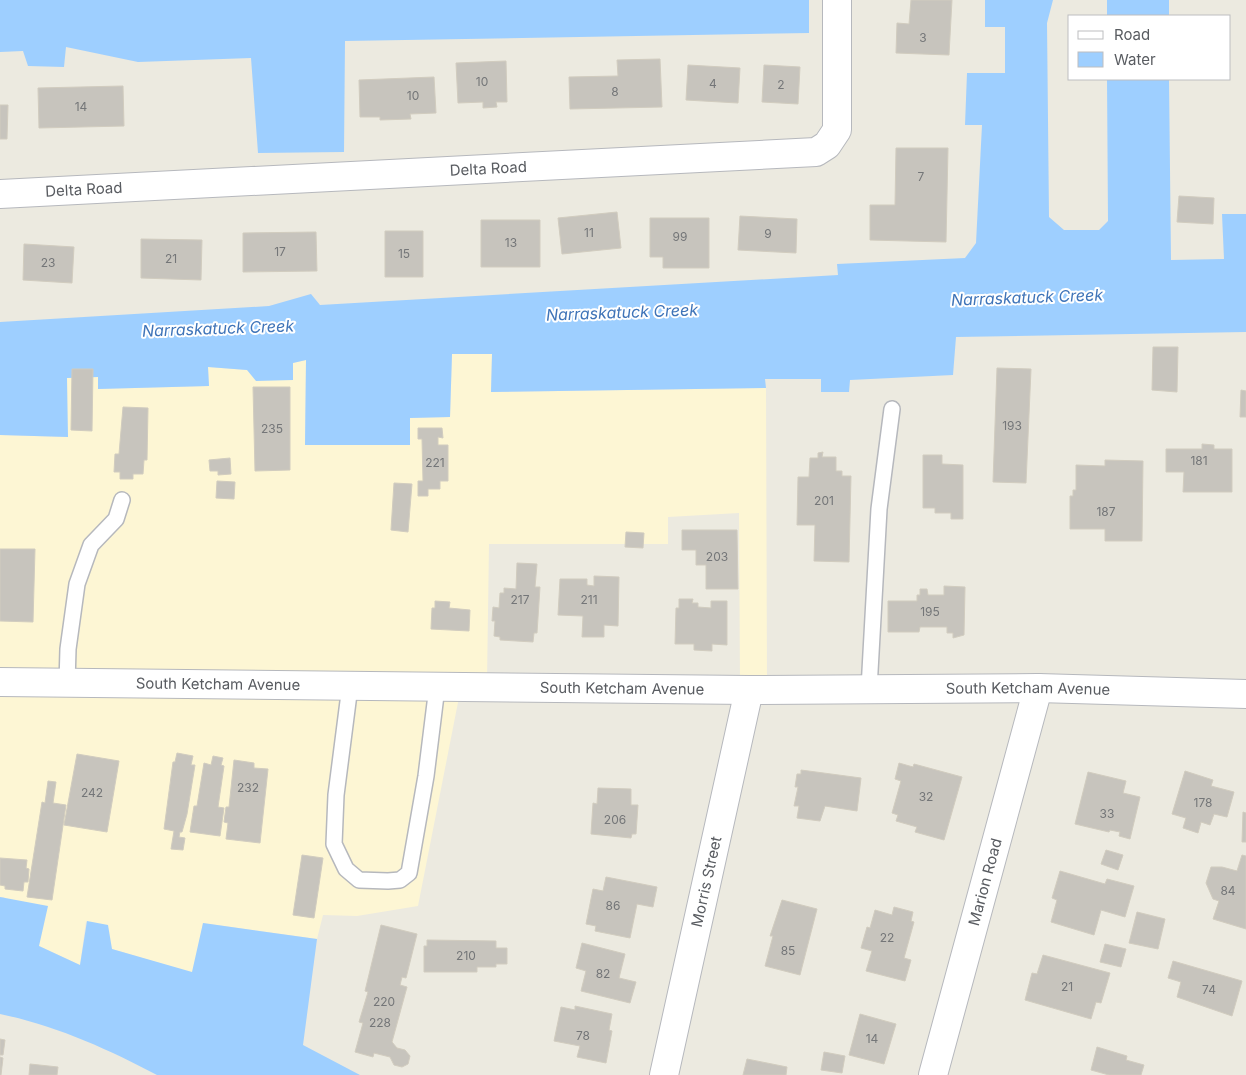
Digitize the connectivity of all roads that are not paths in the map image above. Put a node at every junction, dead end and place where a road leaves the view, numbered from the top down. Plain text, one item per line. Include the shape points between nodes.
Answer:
1 (837, 0) edge
2 (0, 194) edge
3 (892, 409) dead end
4 (122, 500) dead end
5 (0, 682) edge
6 (67, 683) junction
7 (350, 686) junction
8 (437, 687) junction
9 (1038, 688) junction
10 (869, 689) junction
11 (749, 690) junction
12 (1246, 694) edge
13 (664, 1075) edge
14 (933, 1075) edge

1 - 2 street, Delta Road via 837,130 827,145 816,152
3 - 10 lane via 879,509
4 - 6 lane via 116,519 91,545 77,584
5 - 6 street, South Ketcham Avenue
6 - 7 street, South Ketcham Avenue
7 - 8 street, South Ketcham Avenue
7 - 8 lane via 336,795 334,844 346,869 358,880 388,882 400,880 409,873
8 - 11 street, South Ketcham Avenue
9 - 10 street, South Ketcham Avenue
9 - 12 street, South Ketcham Avenue
9 - 14 street, Marion Road
10 - 11 street, South Ketcham Avenue
11 - 13 street, Morris Street

